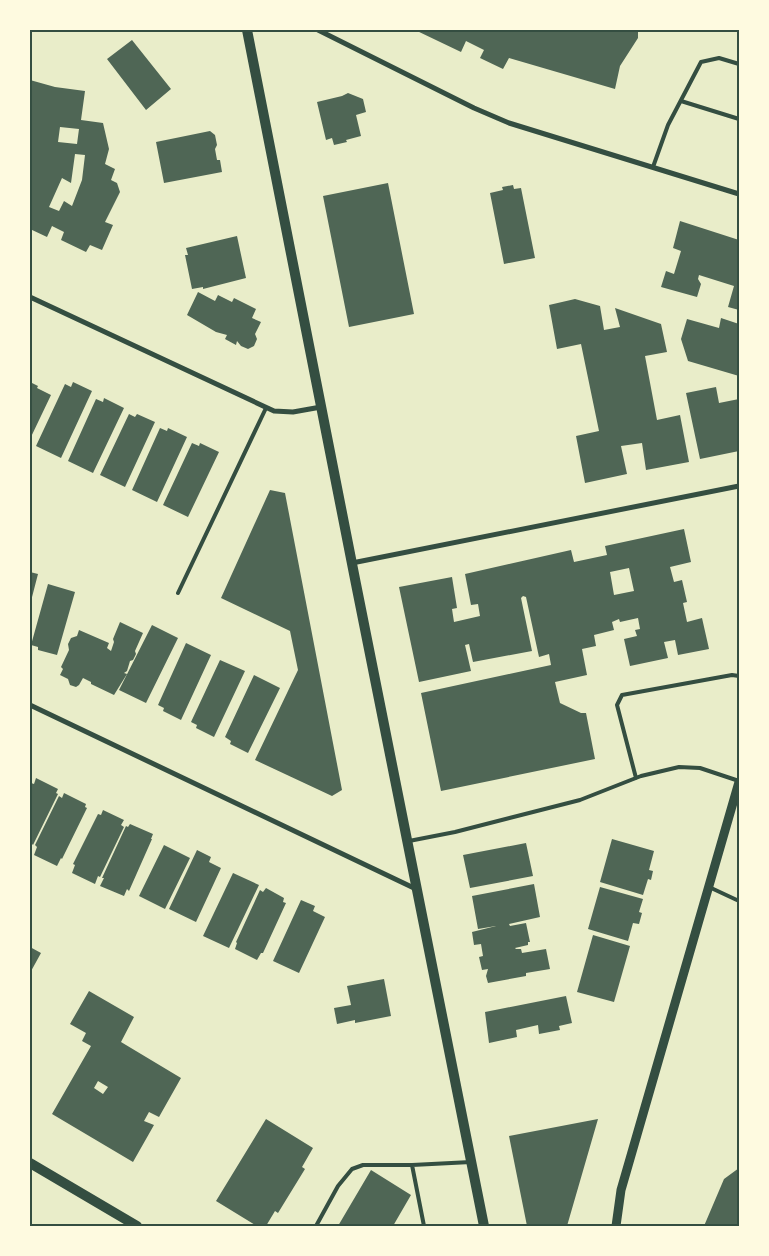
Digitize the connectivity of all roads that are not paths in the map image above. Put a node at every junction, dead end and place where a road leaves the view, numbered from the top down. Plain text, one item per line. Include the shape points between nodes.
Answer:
1 (247, 30) edge
2 (318, 30) edge
3 (739, 64) edge
4 (681, 101) junction
5 (739, 119) edge
6 (653, 167) junction
7 (739, 194) edge
8 (30, 297) edge
9 (322, 406) junction
10 (266, 408) junction
11 (739, 486) edge
12 (351, 563) junction
13 (178, 593) dead end
14 (739, 676) edge
15 (30, 705) edge
16 (636, 778) junction
17 (739, 782) edge
18 (407, 841) junction
19 (709, 887) junction
20 (416, 890) junction
21 (739, 901) edge
22 (471, 1162) junction
23 (30, 1163) edge
24 (412, 1165) junction
25 (137, 1226) edge
26 (316, 1226) edge
27 (424, 1226) edge
28 (484, 1226) edge
29 (616, 1226) edge

1 - 9 main road
2 - 6 street via 509,123
3 - 4 lane via 719,58 701,62
4 - 5 lane
4 - 6 lane via 668,125
6 - 7 street
8 - 10 street
9 - 10 street via 284,412
9 - 12 main road
10 - 13 lane
11 - 12 street
12 - 18 main road
14 - 16 lane via 622,694 617,705
15 - 20 street
16 - 17 lane via 679,766 700,768
16 - 18 lane via 580,800
17 - 19 street
18 - 20 main road
19 - 21 lane
19 - 29 street via 621,1190
20 - 22 main road
22 - 24 lane
22 - 28 main road
23 - 25 main road
24 - 26 lane via 363,1164 352,1169 338,1186
24 - 27 lane

